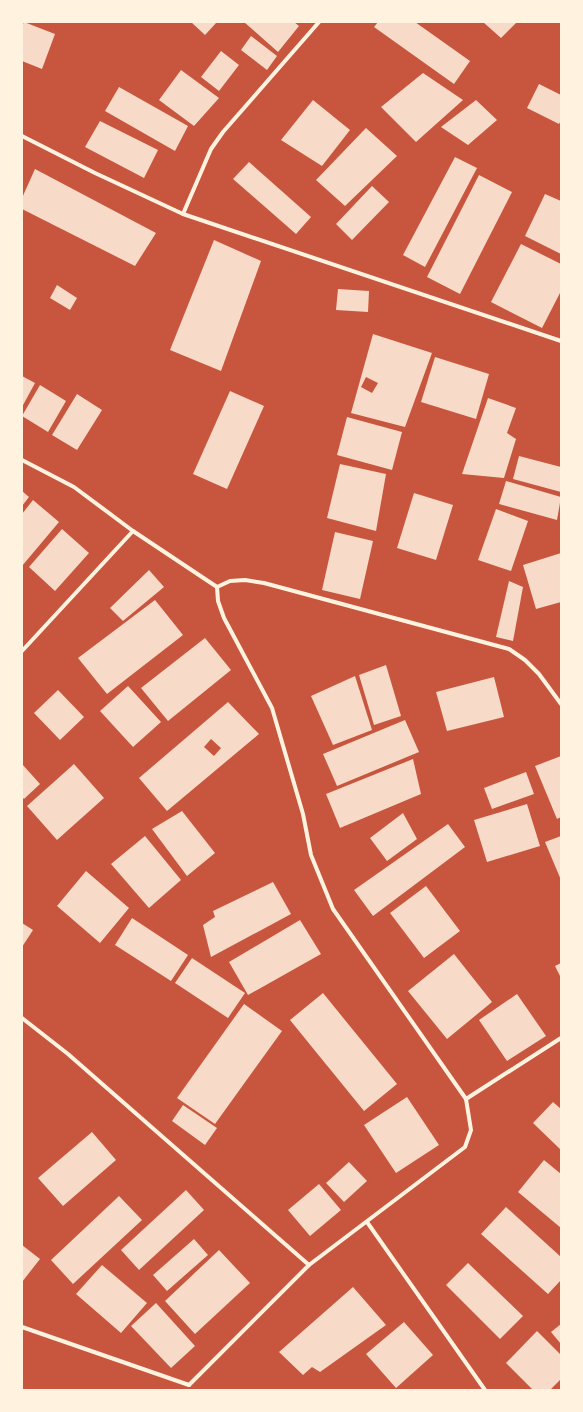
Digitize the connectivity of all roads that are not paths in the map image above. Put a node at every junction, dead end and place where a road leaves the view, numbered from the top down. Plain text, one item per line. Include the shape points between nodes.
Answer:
1 (319, 22) edge
2 (22, 136) edge
3 (183, 214) junction
4 (561, 341) edge
5 (22, 460) edge
6 (133, 531) junction
7 (218, 587) junction
8 (22, 651) edge
9 (561, 704) edge
10 (22, 1018) edge
11 (561, 1038) edge
12 (466, 1099) junction
13 (367, 1222) junction
14 (309, 1265) junction
15 (22, 1327) edge
16 (189, 1385) junction
17 (190, 1390) edge
18 (485, 1390) edge

1 - 3 street via 223,132 211,149
2 - 3 street
3 - 4 street
5 - 6 street via 74,487
6 - 7 street
6 - 8 street
7 - 9 street via 230,581 264,583 509,649 539,674
7 - 12 street via 218,600 224,618 272,708 303,814 311,855 333,910
10 - 14 street via 68,1054
11 - 12 street
12 - 13 street via 471,1130 465,1147
13 - 14 street
13 - 18 street
14 - 16 street
15 - 16 street
16 - 17 street

